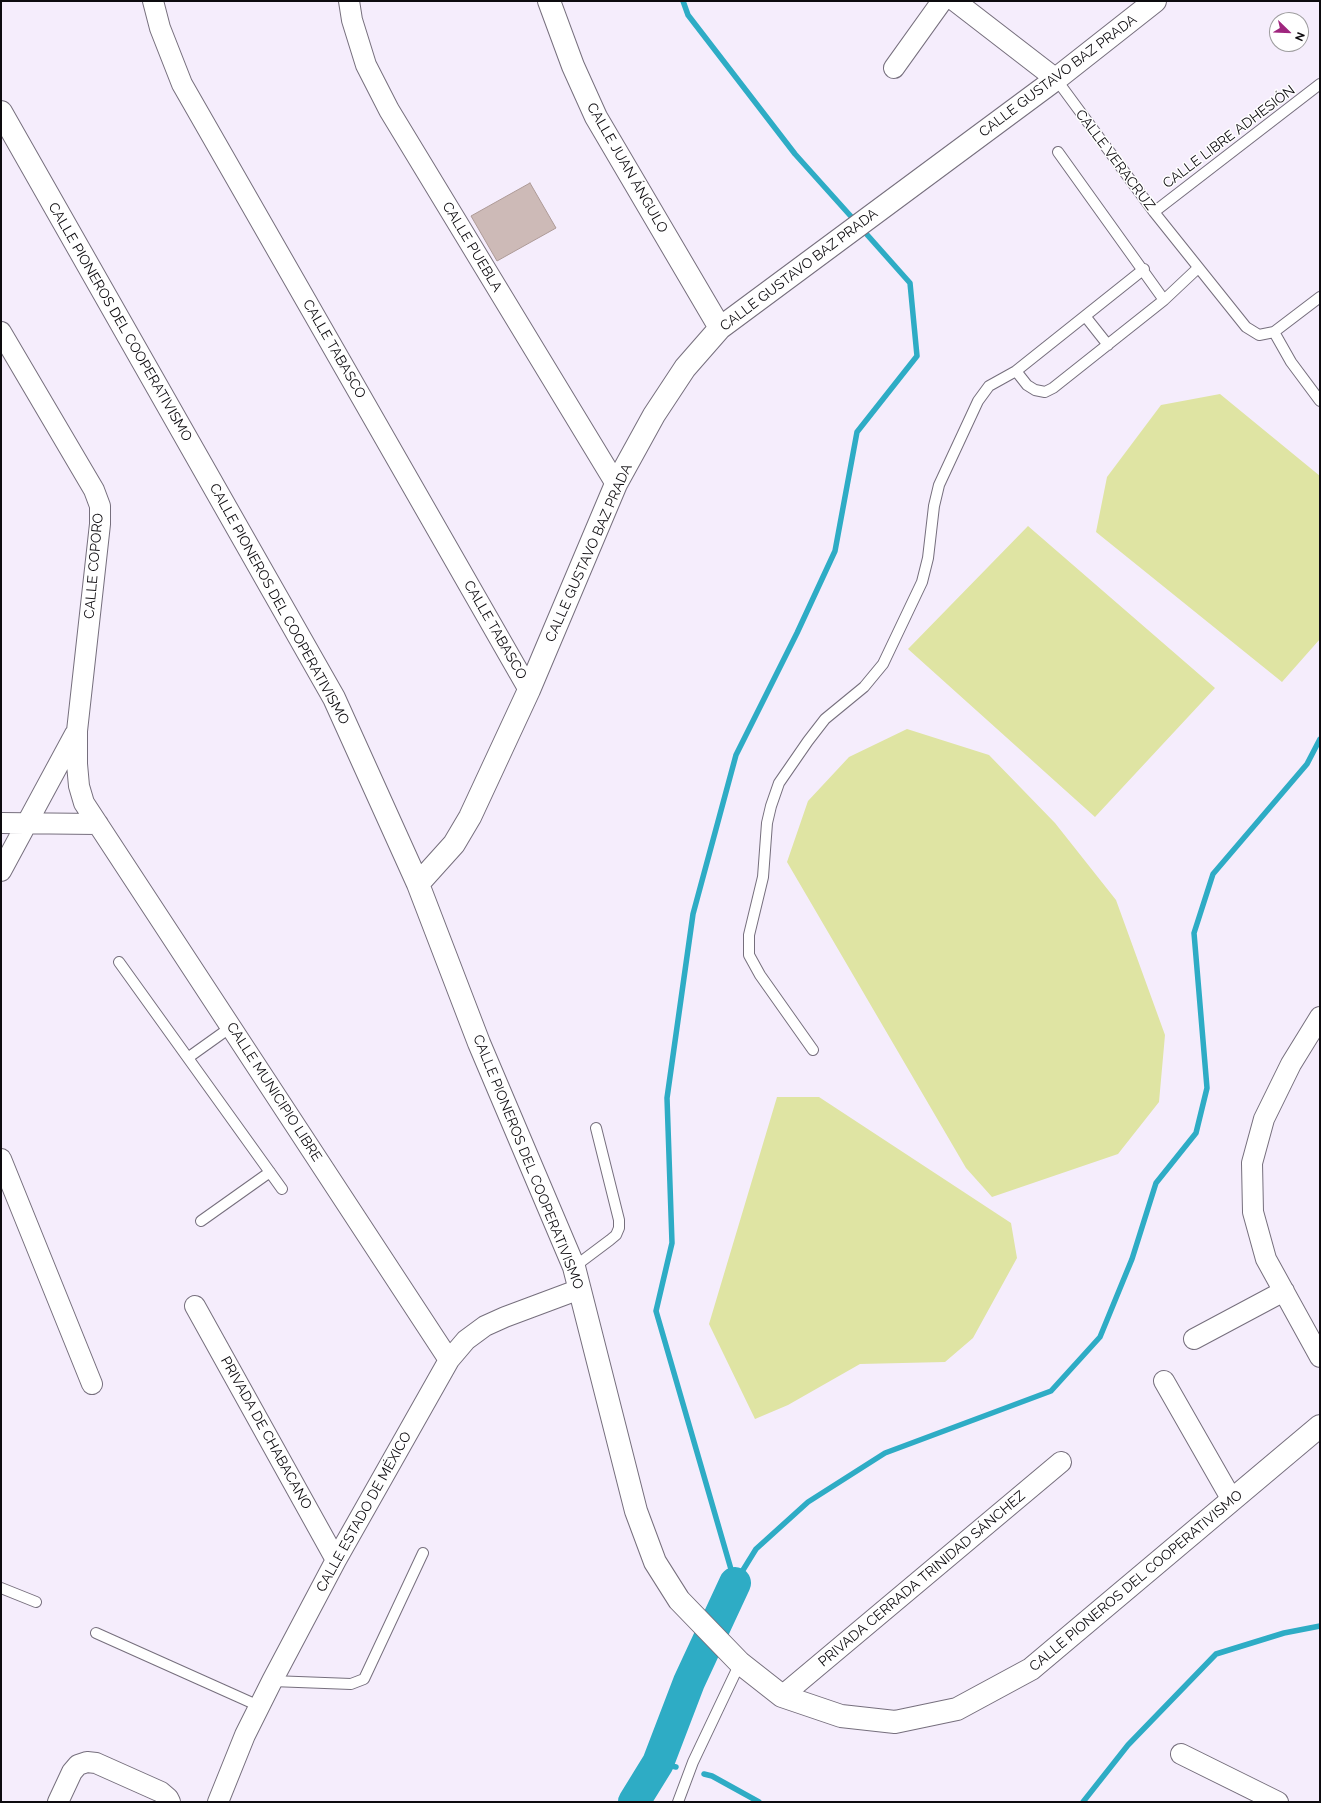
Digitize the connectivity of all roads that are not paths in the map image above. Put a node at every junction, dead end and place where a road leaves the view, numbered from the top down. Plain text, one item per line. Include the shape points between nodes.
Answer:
1 (153, 1) edge
2 (349, 1) edge
3 (549, 1) edge
4 (942, 1) edge
5 (955, 1) edge
6 (1155, 1) edge
7 (894, 68) dead end
8 (1056, 79) junction
9 (1320, 84) edge
10 (1, 112) edge
11 (1058, 152) dead end
12 (1154, 212) junction
13 (1198, 268) junction
14 (1144, 270) junction
15 (1320, 297) edge
16 (1164, 300) junction
17 (1085, 316) junction
18 (720, 328) junction
19 (1, 332) edge
20 (1274, 332) junction
21 (1108, 345) junction
22 (1016, 371) junction
23 (1320, 401) edge
24 (616, 484) junction
25 (529, 690) junction
26 (77, 731) junction
27 (1, 823) edge
28 (28, 823) junction
29 (98, 824) junction
30 (1, 871) edge
31 (418, 884) junction
32 (119, 962) dead end
33 (1320, 1017) edge
34 (232, 1027) junction
35 (813, 1050) dead end
36 (189, 1057) junction
37 (596, 1128) dead end
38 (1, 1159) edge
39 (270, 1172) junction
40 (282, 1189) dead end
41 (201, 1221) dead end
42 (574, 1267) junction
43 (580, 1289) junction
44 (1284, 1291) junction
45 (195, 1306) dead end
46 (1194, 1339) dead end
47 (1320, 1357) edge
48 (449, 1360) junction
49 (1164, 1381) dead end
50 (92, 1384) dead end
51 (1320, 1426) edge
52 (1061, 1462) dead end
53 (1232, 1500) junction
54 (423, 1554) dead end
55 (336, 1560) junction
56 (1, 1588) edge
57 (36, 1602) dead end
58 (96, 1633) dead end
59 (735, 1657) junction
60 (272, 1680) junction
61 (782, 1696) junction
62 (259, 1706) junction
63 (1181, 1754) dead end
64 (58, 1802) edge
65 (170, 1802) edge
66 (218, 1802) edge
67 (678, 1802) edge
68 (1278, 1802) edge

1 - 25 street, CALLE TABASCO via 160,28 182,84
2 - 24 street, CALLE PUEBLA via 366,65 389,110
3 - 18 street, CALLE JUAN ÁNGULO via 596,118
4 - 7 street
5 - 8 street, CALLE VERACRUZ
6 - 8 street, CALLE GUSTAVO BAZ PRADA
8 - 12 lane, CALLE VERACRUZ
8 - 18 street, CALLE GUSTAVO BAZ PRADA
9 - 12 lane, CALLE LIBRE ADHESIÓN
10 - 31 street, CALLE PIONEROS DEL COOPERATIVISMO via 334,698
11 - 14 lane
12 - 13 lane, CALLE VERACRUZ
13 - 16 lane
13 - 20 lane, CALLE VERACRUZ via 1246,327 1259,335
14 - 16 lane
14 - 17 lane
15 - 20 lane
16 - 21 lane
17 - 21 lane
17 - 22 lane
18 - 24 street, CALLE GUSTAVO BAZ PRADA via 685,368 654,415
19 - 26 street, CALLE COPORO via 94,490 100,506
20 - 23 lane via 1291,362
21 - 22 lane via 1054,388 1045,392 1027,385
22 - 35 lane via 989,386 978,401 939,485 922,582 883,664 864,687 825,719 779,783 771,806 767,822 763,877 749,935 749,955 760,975
24 - 25 street, CALLE GUSTAVO BAZ PRADA
25 - 31 street, CALLE GUSTAVO BAZ PRADA via 470,817 454,844
26 - 28 street, CALLE COPORO
26 - 29 street, CALLE COPORO via 79,786 84,803
27 - 28 street
28 - 29 street
28 - 30 street, CALLE COPORO
29 - 34 street, CALLE MUNICIPIO LIBRE
31 - 42 street, CALLE PIONEROS DEL COOPERATIVISMO via 479,1044
32 - 36 lane
33 - 44 street via 1291,1064 1264,1118 1252,1163 1253,1212 1266,1259
34 - 36 lane
34 - 48 street, CALLE MUNICIPIO LIBRE
36 - 39 lane
37 - 42 lane via 619,1228 616,1235
38 - 50 street
39 - 40 lane
39 - 41 lane
42 - 43 street, CALLE PIONEROS DEL COOPERATIVISMO
43 - 48 street, CALLE ESTADO DE MÉXICO via 485,1326 466,1340
43 - 59 street, CALLE PIONEROS DEL COOPERATIVISMO via 636,1511 655,1562 679,1600
44 - 46 street
44 - 47 street
45 - 55 street, PRIVADA DE CHABACANO
48 - 55 street, CALLE ESTADO DE MÉXICO
49 - 53 street
51 - 53 street, CALLE PIONEROS DEL COOPERATIVISMO
52 - 61 street, PRIVADA CERRADA TRINIDAD SÁNCHEZ
53 - 61 street, CALLE PIONEROS DEL COOPERATIVISMO via 1031,1670 957,1709 895,1722 841,1716
54 - 60 lane via 364,1679 351,1684
55 - 60 street, CALLE ESTADO DE MÉXICO
56 - 57 lane
58 - 62 lane
59 - 61 street, CALLE PIONEROS DEL COOPERATIVISMO
59 - 67 lane
60 - 62 street, CALLE ESTADO DE MÉXICO
62 - 66 street, CALLE ESTADO DE MÉXICO
63 - 68 street
64 - 65 street via 72,1772 78,1765 87,1762 96,1763 160,1792

